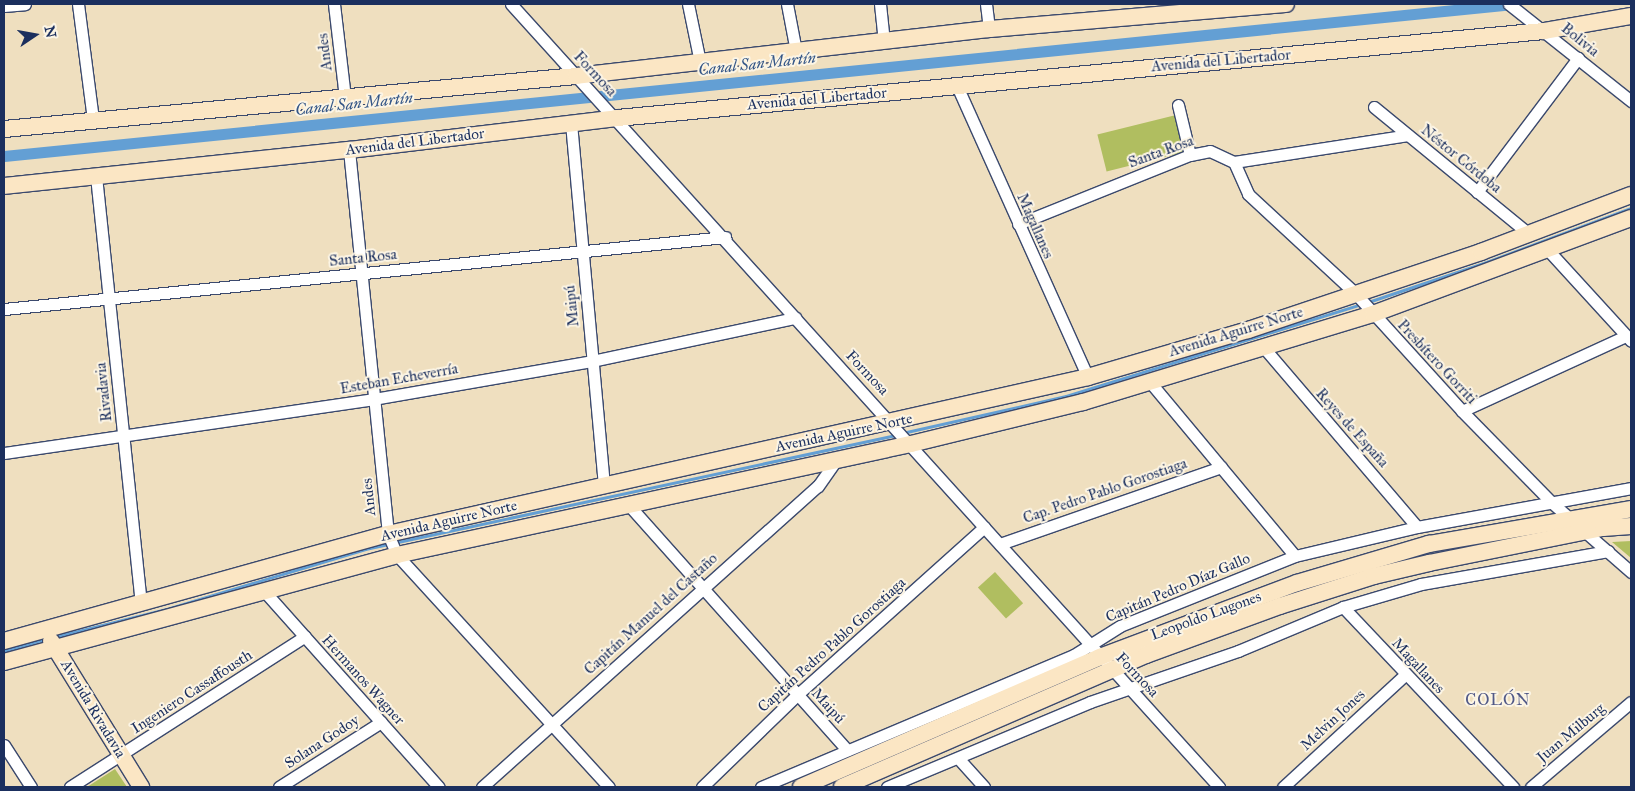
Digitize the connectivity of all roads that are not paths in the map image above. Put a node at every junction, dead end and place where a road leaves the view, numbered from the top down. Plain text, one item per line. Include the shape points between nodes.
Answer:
1 (25, 4) edge
2 (78, 4) edge
3 (334, 4) edge
4 (511, 4) edge
5 (688, 4) edge
6 (787, 4) edge
7 (880, 4) edge
8 (986, 4) edge
9 (1286, 4) edge
10 (1509, 4) edge
11 (1247, 5) edge
12 (4, 6) edge
13 (1205, 7) edge
14 (1631, 16) edge
15 (989, 29) junction
16 (1544, 31) junction
17 (884, 41) junction
18 (796, 51) junction
19 (1578, 58) junction
20 (700, 62) junction
21 (576, 76) junction
22 (957, 86) junction
23 (345, 97) junction
24 (1631, 101) edge
25 (1178, 105) dead end
26 (1374, 107) dead end
27 (617, 118) junction
28 (93, 120) junction
29 (571, 123) junction
30 (4, 129) edge
31 (1408, 135) junction
32 (350, 150) junction
33 (1190, 155) junction
34 (1234, 162) junction
35 (96, 176) junction
36 (4, 186) edge
37 (1477, 192) junction
38 (1631, 194) edge
39 (1631, 218) edge
40 (1018, 224) junction
41 (1529, 234) junction
42 (725, 237) junction
43 (1548, 250) junction
44 (582, 251) junction
45 (362, 273) junction
46 (109, 298) junction
47 (1365, 304) junction
48 (4, 309) edge
49 (795, 318) junction
50 (1629, 338) edge
51 (1265, 349) junction
52 (592, 361) junction
53 (1088, 377) junction
54 (1150, 382) junction
55 (374, 399) junction
56 (1462, 411) junction
57 (895, 425) junction
58 (123, 436) junction
59 (908, 441) junction
60 (4, 453) edge
61 (836, 460) junction
62 (1221, 467) junction
63 (1631, 479) edge
64 (604, 485) junction
65 (1626, 488) edge
66 (1551, 502) junction
67 (627, 503) junction
68 (1631, 509) edge
69 (1570, 518) junction
70 (1631, 526) edge
71 (984, 527) junction
72 (1416, 527) junction
73 (1585, 532) junction
74 (392, 544) junction
75 (1000, 544) junction
76 (1608, 551) junction
77 (1295, 556) junction
78 (1631, 572) edge
79 (703, 588) junction
80 (265, 592) junction
81 (141, 604) junction
82 (1343, 607) junction
83 (304, 636) junction
84 (51, 640) junction
85 (4, 641) edge
86 (1095, 652) junction
87 (4, 662) edge
88 (1112, 670) junction
89 (1405, 675) junction
90 (1130, 689) junction
91 (798, 694) junction
92 (1631, 702) edge
93 (381, 722) junction
94 (550, 724) junction
95 (4, 745) edge
96 (847, 750) junction
97 (121, 755) junction
98 (958, 758) junction
99 (30, 787) edge
100 (70, 787) edge
101 (141, 787) edge
102 (279, 787) edge
103 (439, 787) edge
104 (482, 787) edge
105 (609, 787) edge
106 (702, 787) edge
107 (761, 787) edge
108 (801, 787) edge
109 (842, 787) edge
110 (887, 787) edge
111 (984, 787) edge
112 (1220, 787) edge
113 (1283, 787) edge
114 (1513, 787) edge
115 (1531, 787) edge

1 - 12 street
2 - 28 street
3 - 23 street, Andes
4 - 21 street, Formosa
5 - 20 street
6 - 18 street
7 - 17 street
8 - 15 street
9 - 11 main road
10 - 16 street, Bolivia
11 - 13 main road
13 - 15 main road
14 - 16 main road, Avenida del Libertador
15 - 17 main road
16 - 19 street, Bolivia
16 - 22 main road, Avenida del Libertador
17 - 18 main road
18 - 20 main road
19 - 24 street, Bolivia
19 - 37 street
20 - 21 main road
21 - 23 main road
21 - 27 street, Formosa
22 - 27 main road, Avenida del Libertador
22 - 40 street, Magallanes
23 - 28 main road
25 - 33 street
26 - 31 street, Néstor Córdoba
27 - 29 main road, Avenida del Libertador
27 - 42 street, Formosa
28 - 30 main road
29 - 32 main road, Avenida del Libertador
29 - 44 street, Maipú
31 - 34 street
31 - 37 street, Néstor Córdoba
32 - 35 main road, Avenida del Libertador
32 - 45 street, Andes
33 - 34 street, Santa Rosa via 1210,151
33 - 40 street, Santa Rosa
34 - 47 street, Presbítero Gorriti via 1248,194
35 - 36 main road, Avenida del Libertador
35 - 46 street, Rivadavia
37 - 41 street, Néstor Córdoba
38 - 41 main road, Avenida Aguirre Norte
39 - 43 main road, Avenida Aguirre Norte
40 - 53 street, Magallanes
41 - 47 main road, Avenida Aguirre Norte
42 - 44 street, Santa Rosa
42 - 49 street, Formosa
43 - 47 main road, Avenida Aguirre Norte
43 - 50 street
44 - 45 street, Santa Rosa
44 - 52 street, Maipú
45 - 46 street, Santa Rosa
45 - 55 street, Andes
46 - 48 street, Santa Rosa
46 - 58 street, Rivadavia
47 - 51 main road, Avenida Aguirre Norte
47 - 53 main road, Avenida Aguirre Norte
47 - 56 street, Presbítero Gorriti
49 - 52 street, Esteban Echeverría
49 - 57 street, Formosa
50 - 56 street
51 - 54 main road, Avenida Aguirre Norte
51 - 72 street, Reyes de España
52 - 55 street, Esteban Echeverría
52 - 64 street, Maipú
53 - 57 main road, Avenida Aguirre Norte
54 - 59 main road, Avenida Aguirre Norte
54 - 62 street
55 - 58 street, Esteban Echeverría
55 - 74 street, Andes
56 - 66 street, Presbítero Gorriti
57 - 59 street, Formosa
57 - 64 main road, Avenida Aguirre Norte
58 - 60 street, Esteban Echeverría
58 - 81 street, Rivadavia
59 - 61 main road, Avenida Aguirre Norte
59 - 71 street, Formosa
61 - 67 main road, Avenida Aguirre Norte
61 - 79 street, Capitán Manuel del Castaño via 818,486
62 - 75 street, Cap. Pedro Pablo Gorostiaga
62 - 77 street
63 - 65 street
64 - 74 main road, Avenida Aguirre Norte
65 - 66 street, Capitán Pedro Díaz Gallo
66 - 69 street, Presbítero Gorriti
66 - 72 street, Capitán Pedro Díaz Gallo
67 - 74 main road, Avenida Aguirre Norte
67 - 79 street, Maipú
68 - 69 main road, Leopoldo Lugones
69 - 73 street, Presbítero Gorriti
69 - 86 main road, Leopoldo Lugones via 1430,544 1363,561
70 - 73 main road, Leopoldo Lugones
71 - 75 street, Formosa
71 - 91 street, Capitán Pedro Pablo Gorostiaga
72 - 77 street, Capitán Pedro Díaz Gallo
73 - 76 street, Presbítero Gorriti
73 - 88 main road, Leopoldo Lugones via 1374,576 1280,606
74 - 80 main road, Avenida Aguirre Norte
74 - 81 main road, Avenida Aguirre Norte
74 - 94 street
75 - 86 street, Formosa
76 - 78 street, Presbítero Gorriti
76 - 82 street via 1421,584
77 - 86 street, Capitán Pedro Díaz Gallo via 1120,626
79 - 91 street, Maipú
79 - 94 street, Capitán Manuel del Castaño
80 - 83 street, Hermanos Wagner
80 - 84 main road, Avenida Aguirre Norte
81 - 84 main road, Avenida Aguirre Norte
82 - 89 street, Magallanes
82 - 90 street via 1238,651
83 - 93 street, Hermanos Wagner
83 - 97 street, Ingeniero Cassaffousth
84 - 85 main road
84 - 87 main road
84 - 97 main road, Avenida Rivadavia
86 - 88 street, Formosa
86 - 96 street, Capitán Pedro Díaz Gallo
86 - 108 main road, Leopoldo Lugones
88 - 90 street, Formosa
88 - 109 main road, Leopoldo Lugones
89 - 113 street, Melvin Jones
89 - 114 street, Magallanes
90 - 98 street via 1022,729
90 - 112 street, Formosa
91 - 96 street, Maipú
91 - 106 street, Capitán Pedro Pablo Gorostiaga
92 - 115 street, Juan Milburg
93 - 102 street, Solana Godoy
93 - 103 street, Hermanos Wagner
94 - 104 street, Capitán Manuel del Castaño
94 - 105 street
95 - 99 street
96 - 107 street, Capitán Pedro Díaz Gallo
97 - 100 street, Ingeniero Cassaffousth
97 - 101 main road, Avenida Rivadavia
98 - 110 street
98 - 111 street

